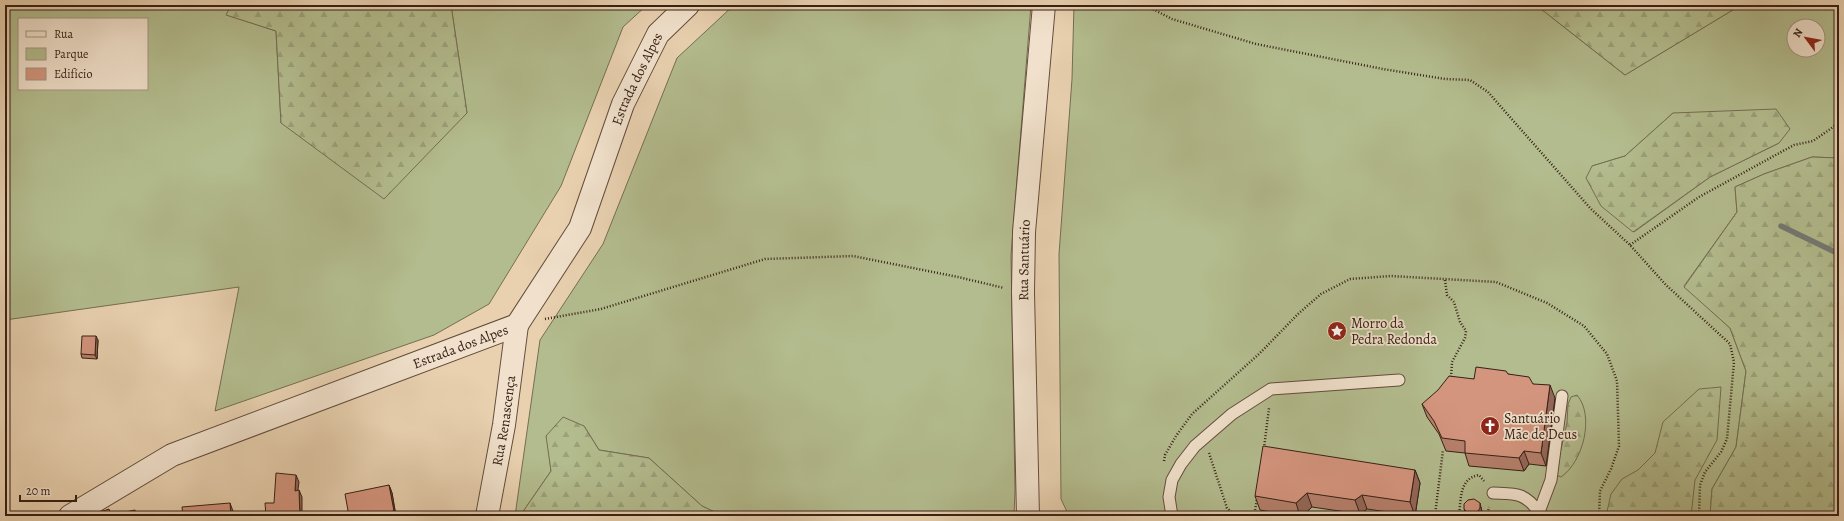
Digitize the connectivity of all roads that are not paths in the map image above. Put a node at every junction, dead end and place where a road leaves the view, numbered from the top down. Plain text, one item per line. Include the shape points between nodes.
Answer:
1 (688, 5) edge
2 (1044, 5) edge
3 (517, 325) junction
4 (1399, 380) dead end
5 (1562, 396) dead end
6 (1493, 493) road end
7 (1538, 514) edge
8 (70, 516) edge
9 (487, 516) edge
10 (1028, 516) edge
11 (1172, 516) edge

1 - 3 street, Estrada dos Alpes via 658,34 623,104 580,228
2 - 10 street, Rua Santuário via 1024,232
3 - 8 street, Estrada dos Alpes via 172,455
3 - 9 street, Rua Renascença via 504,425
4 - 11 lane via 1271,389 1232,414 1190,452 1172,480 1169,497
5 - 7 lane via 1551,480
6 - 7 lane via 1521,495 1530,500

